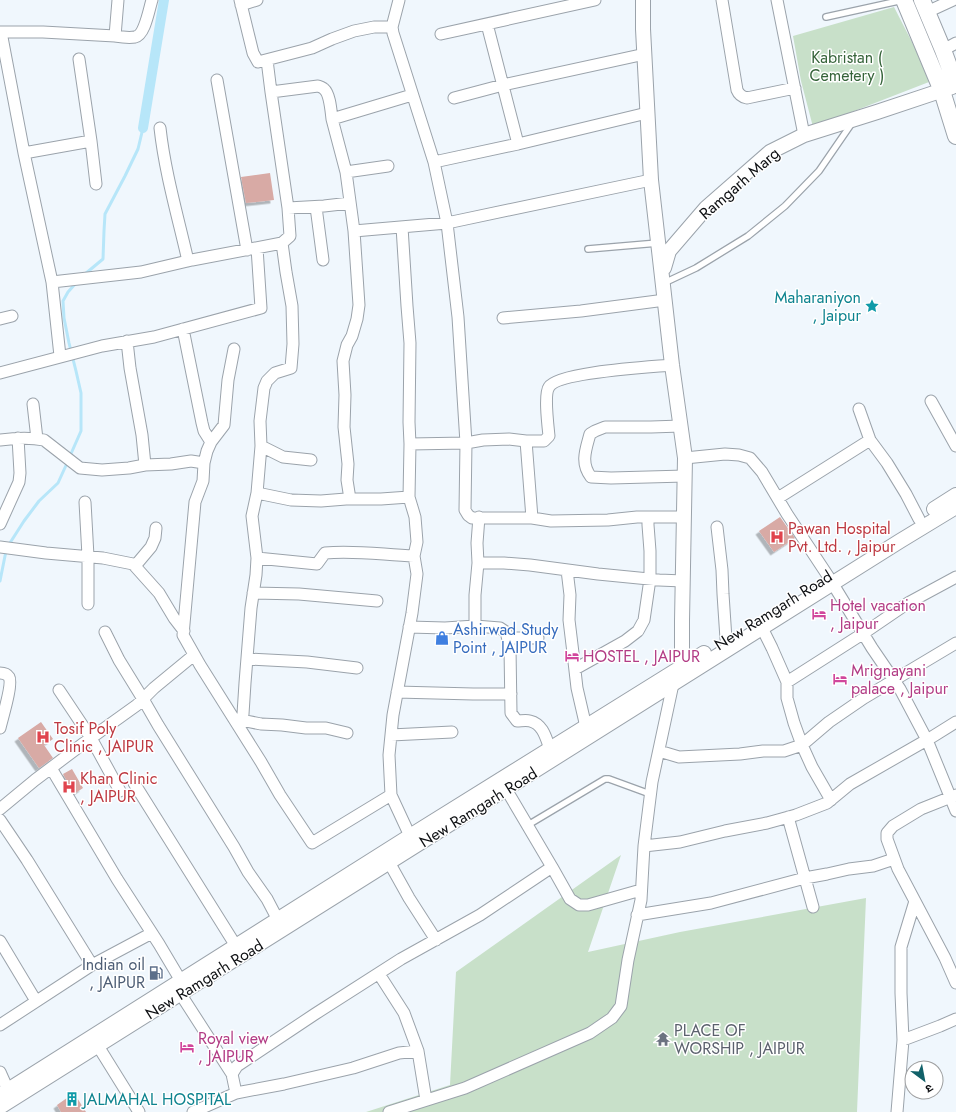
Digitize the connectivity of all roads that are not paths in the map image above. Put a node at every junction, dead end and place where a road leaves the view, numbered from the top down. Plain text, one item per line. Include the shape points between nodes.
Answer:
1 (118, 0) edge
2 (152, 0) edge
3 (257, 0) edge
4 (399, 0) edge
5 (595, 0) edge
6 (643, 0) edge
7 (722, 0) edge
8 (777, 0) edge
9 (904, 0) edge
10 (953, 0) edge
11 (241, 3) edge
12 (925, 6) edge
13 (826, 17) dead end
14 (487, 24) junction
15 (392, 27) junction
16 (1, 32) edge
17 (441, 34) dead end
18 (115, 36) junction
19 (949, 46) edge
20 (645, 54) junction
21 (79, 60) dead end
22 (267, 60) junction
23 (216, 80) dead end
24 (503, 85) junction
25 (951, 87) edge
26 (795, 88) junction
27 (271, 92) junction
28 (412, 95) junction
29 (454, 98) dead end
30 (647, 113) junction
31 (332, 119) junction
32 (855, 119) junction
33 (160, 128) dead end
34 (804, 135) junction
35 (956, 136) edge
36 (91, 141) junction
37 (518, 144) junction
38 (24, 153) junction
39 (434, 162) junction
40 (388, 166) dead end
41 (346, 172) junction
42 (651, 180) junction
43 (96, 184) dead end
44 (350, 203) junction
45 (316, 207) junction
46 (288, 208) junction
47 (447, 223) junction
48 (402, 227) junction
49 (354, 231) junction
50 (282, 243) junction
51 (658, 243) junction
52 (252, 249) junction
53 (588, 249) dead end
54 (323, 260) dead end
55 (188, 261) junction
56 (662, 279) junction
57 (52, 282) junction
58 (665, 300) junction
59 (12, 316) dead end
60 (503, 318) dead end
61 (0, 320) edge
62 (183, 329) junction
63 (127, 341) junction
64 (234, 349) dead end
65 (67, 355) junction
66 (672, 365) junction
67 (0, 373) edge
68 (931, 401) dead end
69 (33, 404) dead end
70 (859, 409) dead end
71 (681, 426) junction
72 (18, 438) junction
73 (37, 439) junction
74 (0, 440) edge
75 (870, 440) junction
76 (526, 441) junction
77 (211, 442) junction
78 (466, 443) junction
79 (410, 444) junction
80 (261, 446) junction
81 (956, 446) edge
82 (685, 458) junction
83 (311, 460) dead end
84 (204, 463) junction
85 (145, 465) junction
86 (685, 476) junction
87 (257, 493) junction
88 (956, 495) edge
89 (409, 497) junction
90 (778, 498) junction
91 (350, 499) junction
92 (85, 502) dead end
93 (956, 507) edge
94 (479, 517) junction
95 (646, 517) junction
96 (684, 517) junction
97 (532, 518) junction
98 (919, 520) junction
99 (0, 524) edge
100 (717, 527) dead end
101 (156, 528) dead end
102 (0, 547) edge
103 (88, 556) junction
104 (414, 556) junction
105 (257, 558) junction
106 (478, 563) junction
107 (135, 566) junction
108 (567, 570) junction
109 (956, 577) edge
110 (650, 579) junction
111 (830, 580) junction
112 (683, 581) junction
113 (253, 593) junction
114 (376, 601) dead end
115 (88, 604) dead end
116 (475, 626) junction
117 (409, 627) junction
118 (762, 628) junction
119 (184, 631) junction
120 (105, 632) dead end
121 (863, 634) junction
122 (508, 638) junction
123 (538, 638) dead end
124 (726, 639) junction
125 (956, 643) edge
126 (194, 655) junction
127 (247, 659) junction
128 (682, 666) junction
129 (357, 668) dead end
130 (575, 669) junction
131 (0, 673) edge
132 (894, 681) junction
133 (787, 682) junction
134 (673, 684) junction
135 (59, 690) dead end
136 (397, 692) junction
137 (511, 694) junction
138 (143, 699) junction
139 (956, 722) edge
140 (240, 723) junction
141 (586, 727) junction
142 (0, 728) edge
143 (452, 732) dead end
144 (347, 733) dead end
145 (391, 735) junction
146 (91, 738) junction
147 (927, 740) junction
148 (802, 744) junction
149 (550, 749) junction
150 (659, 751) junction
151 (51, 768) junction
152 (134, 783) dead end
153 (506, 790) junction
154 (120, 791) dead end
155 (650, 794) junction
156 (391, 795) junction
157 (953, 796) edge
158 (831, 800) junction
159 (0, 809) edge
160 (956, 811) edge
161 (788, 817) junction
162 (0, 820) edge
163 (528, 825) junction
164 (410, 836) junction
165 (644, 846) junction
166 (386, 858) junction
167 (894, 859) junction
168 (552, 867) junction
169 (805, 878) junction
170 (641, 890) junction
171 (914, 901) junction
172 (813, 907) dead end
173 (637, 915) junction
174 (278, 920) junction
175 (152, 933) junction
176 (436, 940) junction
177 (0, 941) edge
178 (236, 946) junction
179 (92, 965) junction
180 (379, 974) junction
181 (956, 983) edge
182 (179, 987) junction
183 (36, 1001) junction
184 (956, 1019) edge
185 (0, 1025) edge
186 (903, 1040) junction
187 (98, 1046) junction
188 (418, 1051) junction
189 (0, 1072) edge
190 (232, 1074) junction
191 (4, 1092) edge
192 (236, 1093) junction
193 (426, 1100) junction
194 (0, 1107) edge
195 (139, 1112) edge
196 (194, 1112) edge
197 (389, 1112) edge
198 (897, 1112) edge

1 - 18 street
2 - 18 street via 144,28 138,35
3 - 11 street
4 - 15 street
5 - 14 street
6 - 20 street
7 - 26 street via 739,94 747,98
8 - 26 street
9 - 13 lane
9 - 25 main road
10 - 12 street
11 - 22 street via 253,53 258,62
12 - 19 main road
14 - 17 street
14 - 24 street
15 - 22 street via 354,31 312,48
15 - 28 street
16 - 18 street
16 - 38 street
19 - 25 main road
20 - 24 street
20 - 30 street
21 - 36 street
22 - 27 street
23 - 52 street
24 - 29 street
24 - 37 street
25 - 32 street, Ramgarh Marg
25 - 35 main road
26 - 34 street
27 - 31 street via 318,86 323,88 330,102
27 - 46 street
28 - 31 street
28 - 39 street
30 - 37 street
30 - 42 street
31 - 41 street
32 - 34 street, Ramgarh Marg
32 - 56 lane via 819,171 785,206 743,240 696,268
33 - 55 street via 169,185
34 - 56 street, Ramgarh Marg via 770,152 706,208 669,251
36 - 38 street
36 - 43 street
37 - 39 street
38 - 57 street
39 - 47 street
40 - 41 street
41 - 44 street
42 - 47 street
42 - 51 street
44 - 45 street
44 - 49 street
45 - 46 street
45 - 54 street
46 - 50 street via 290,236
47 - 48 street
47 - 78 street via 458,317
48 - 49 street
48 - 79 street via 410,343
49 - 91 street via 359,305 343,361 344,427
50 - 52 street
50 - 80 street via 292,306 291,368 275,373 264,388 260,421
51 - 53 lane
51 - 56 street
52 - 55 street
52 - 62 street via 261,308
55 - 57 street via 142,272
56 - 58 street
57 - 65 street
58 - 60 street
58 - 66 street
59 - 61 street
62 - 63 street
62 - 77 street via 202,424
63 - 65 street
63 - 85 street
64 - 77 street via 224,425
65 - 67 street
66 - 71 street
66 - 76 street via 590,373 552,383 548,387 547,396 549,436 544,442
68 - 81 street
69 - 73 street
70 - 75 street
71 - 82 street
71 - 86 street via 605,427 590,434 584,453 586,470 591,476
72 - 73 street
72 - 74 street
72 - 99 street via 19,482
73 - 85 street via 44,440 80,468 102,470
75 - 90 street
75 - 98 street via 888,463
76 - 78 street via 509,439
76 - 97 street
77 - 84 street
78 - 79 street
78 - 94 street via 465,510 472,518
79 - 89 street
80 - 83 street via 283,457
80 - 87 street
82 - 86 street
82 - 90 street via 725,454 750,458
84 - 85 street via 191,461
84 - 119 street via 204,481 195,502
86 - 96 street
87 - 91 street via 291,500
87 - 105 street via 252,516
88 - 98 street, New Ramgarh Road
89 - 91 street
89 - 104 street via 415,517 417,542
90 - 111 street
92 - 103 street
93 - 111 street, New Ramgarh Road
94 - 97 street
94 - 106 street
95 - 96 street
95 - 97 street via 559,521
95 - 110 street via 649,532
96 - 112 street
98 - 111 street, New Ramgarh Road
100 - 124 street
101 - 107 street via 151,547
102 - 103 street via 46,554
103 - 107 street
103 - 115 street
104 - 105 street via 342,551 325,553 317,564
104 - 117 street via 417,574
105 - 113 street
106 - 108 street via 510,563
106 - 116 street
107 - 119 street via 159,593
108 - 110 street
108 - 130 street via 569,620
109 - 121 street via 908,603
110 - 112 street
110 - 130 street via 644,620 638,632
111 - 118 street, New Ramgarh Road
111 - 121 street
111 - 124 street, New Ramgarh Road
112 - 128 street
113 - 114 street
113 - 127 street
116 - 117 street
116 - 122 street via 500,628 506,632
117 - 136 street
118 - 133 street
118 - 134 street, New Ramgarh Road
119 - 126 street via 183,635
120 - 138 street
121 - 132 street
121 - 133 street
122 - 123 street
122 - 137 street
124 - 128 street, New Ramgarh Road
125 - 132 street
126 - 138 street
126 - 140 street
127 - 129 street
127 - 140 street via 243,714
128 - 134 street
128 - 141 street, New Ramgarh Road
130 - 141 street
131 - 142 street via 10,678
132 - 147 street
132 - 148 street via 864,698
133 - 148 street via 787,698
134 - 150 street
134 - 153 street, New Ramgarh Road
135 - 146 street
136 - 137 street
136 - 145 street
137 - 149 street via 513,717 517,721 530,721 539,726
138 - 146 street
138 - 174 street
139 - 147 street
140 - 144 street via 326,728
140 - 156 street via 280,795 312,843
141 - 149 street, New Ramgarh Road
143 - 145 street
145 - 156 street
146 - 151 street
146 - 154 street
147 - 157 street via 942,779
147 - 158 street via 850,784
148 - 150 street via 784,751 712,756 679,757
148 - 158 street
149 - 164 street, New Ramgarh Road
150 - 155 street
151 - 159 street
151 - 175 street
152 - 178 street
153 - 163 street
153 - 166 street, New Ramgarh Road
155 - 163 lane via 610,778 605,779
155 - 165 street
156 - 164 street
157 - 160 street
157 - 167 street via 921,809 893,826 886,839
158 - 161 street
161 - 165 street via 680,842
161 - 169 street
162 - 179 street
163 - 168 street
164 - 166 street, New Ramgarh Road
165 - 170 street
166 - 174 street, New Ramgarh Road
166 - 176 street
166 - 182 street, New Ramgarh Road
167 - 169 street via 873,866 849,868
167 - 171 street
168 - 170 street via 570,899 579,905 588,905
168 - 176 street via 480,915
169 - 172 street
169 - 173 street via 711,903
170 - 173 street
171 - 181 street
171 - 186 street via 901,947
173 - 193 street via 621,1006 612,1018 590,1033 465,1088
174 - 178 street, New Ramgarh Road
175 - 179 street
175 - 182 street
176 - 180 street
177 - 183 street
178 - 182 street, New Ramgarh Road
179 - 183 street
180 - 188 street via 404,1013
180 - 190 street via 237,1066
182 - 187 street, New Ramgarh Road
182 - 190 street
182 - 191 street, New Ramgarh Road
183 - 185 street
184 - 186 street
186 - 198 street
187 - 194 street, New Ramgarh Road
187 - 195 street
188 - 192 street via 399,1053 354,1068
188 - 193 street
189 - 191 street
190 - 192 street
192 - 196 street
193 - 197 street

